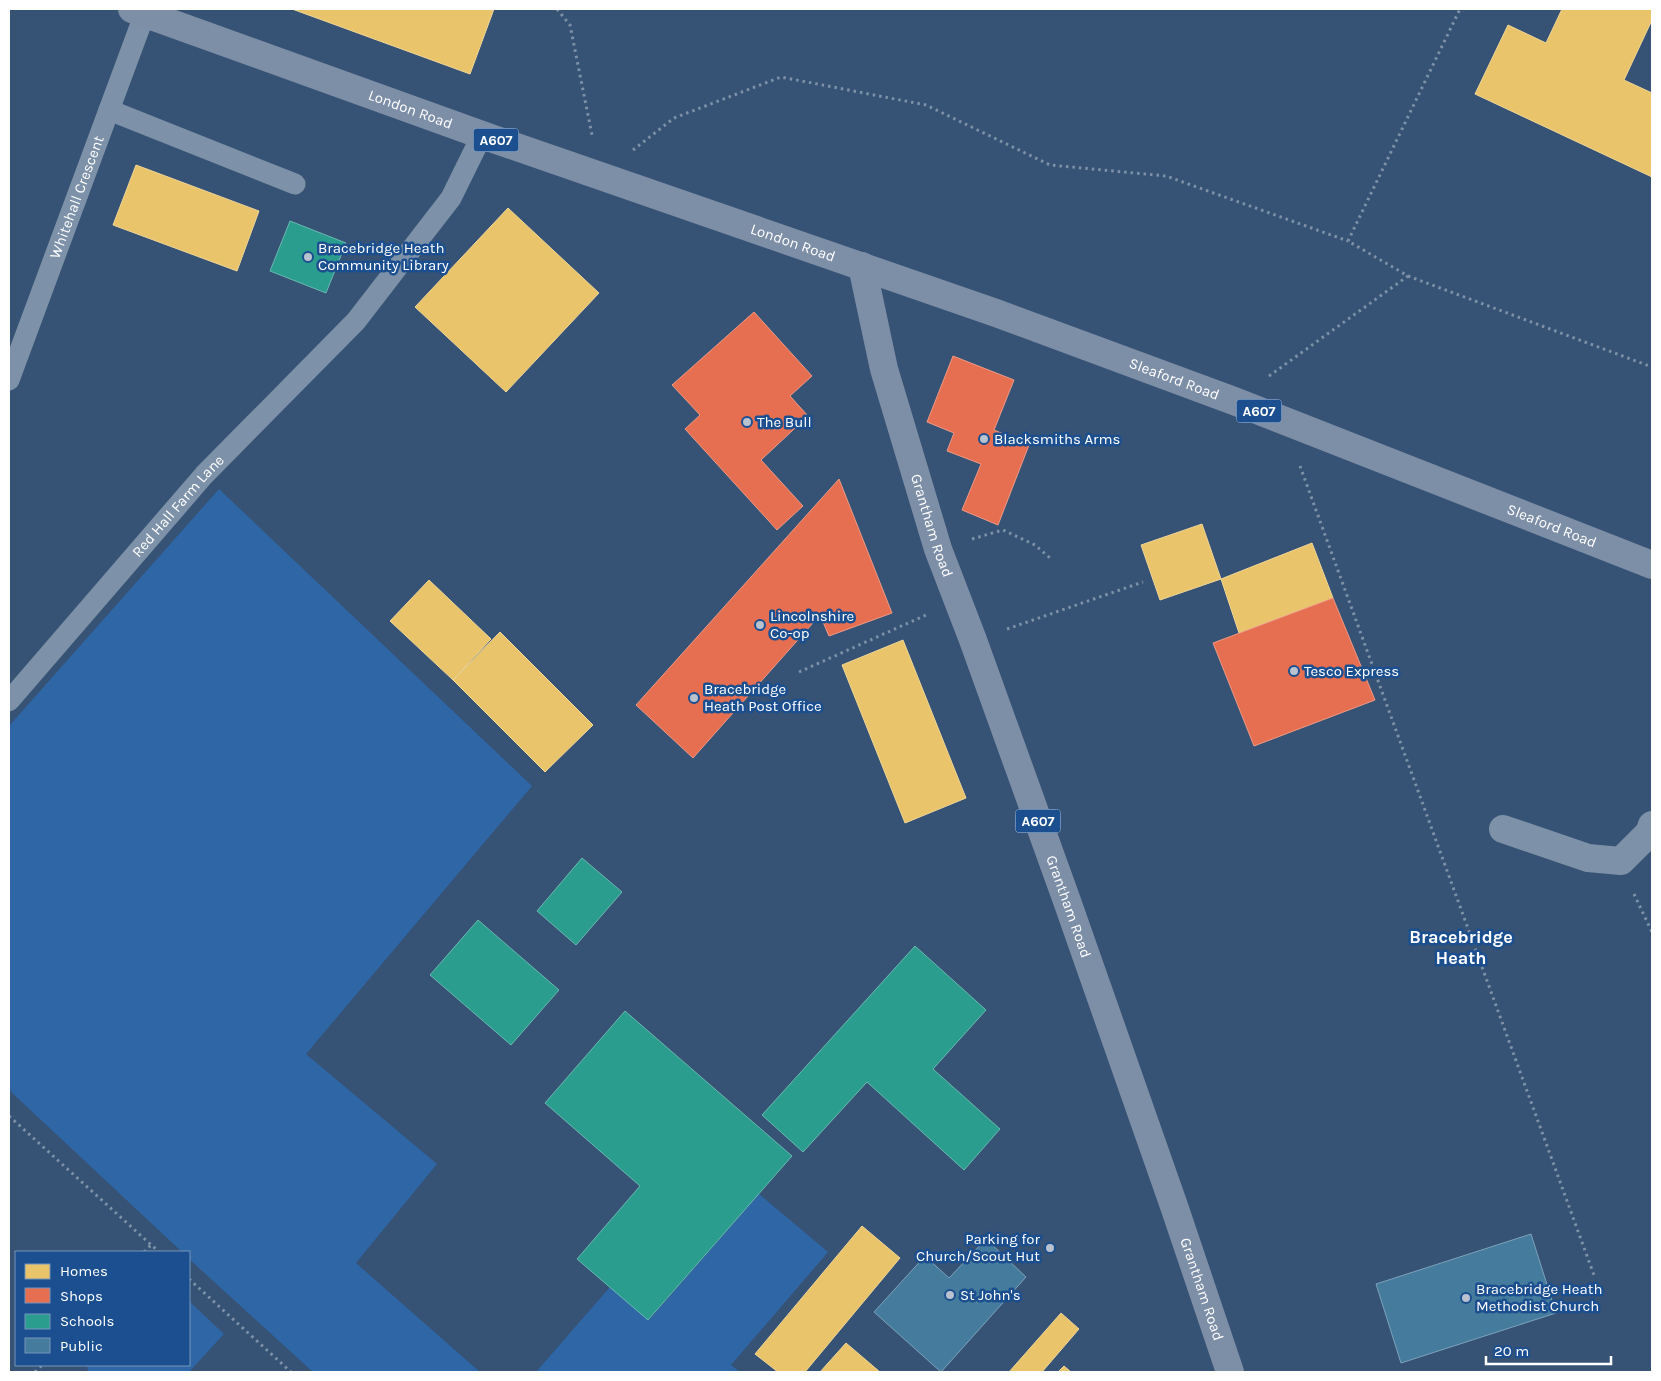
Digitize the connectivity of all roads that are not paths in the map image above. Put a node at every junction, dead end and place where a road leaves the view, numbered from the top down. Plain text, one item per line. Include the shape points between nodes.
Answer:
1 (139, 11) edge
2 (109, 110) junction
3 (482, 135) junction
4 (295, 184) dead end
5 (862, 266) junction
6 (9, 380) edge
7 (1652, 565) edge
8 (9, 701) edge
9 (1652, 825) edge
10 (1503, 828) dead end
11 (1230, 1372) edge

1 - 2 lane, Whitehall Crescent
1 - 3 main road, London Road / A607
2 - 4 lane
2 - 6 lane, Whitehall Crescent
3 - 5 main road, London Road / A607
3 - 8 lane, Red Hall Farm Lane via 451,198 356,321 204,475
5 - 7 main road, Sleaford Road / A607 via 1234,401
5 - 11 main road, Grantham Road / A607 via 884,368 938,549 1067,901
9 - 10 street via 1649,833 1622,861 1588,858

